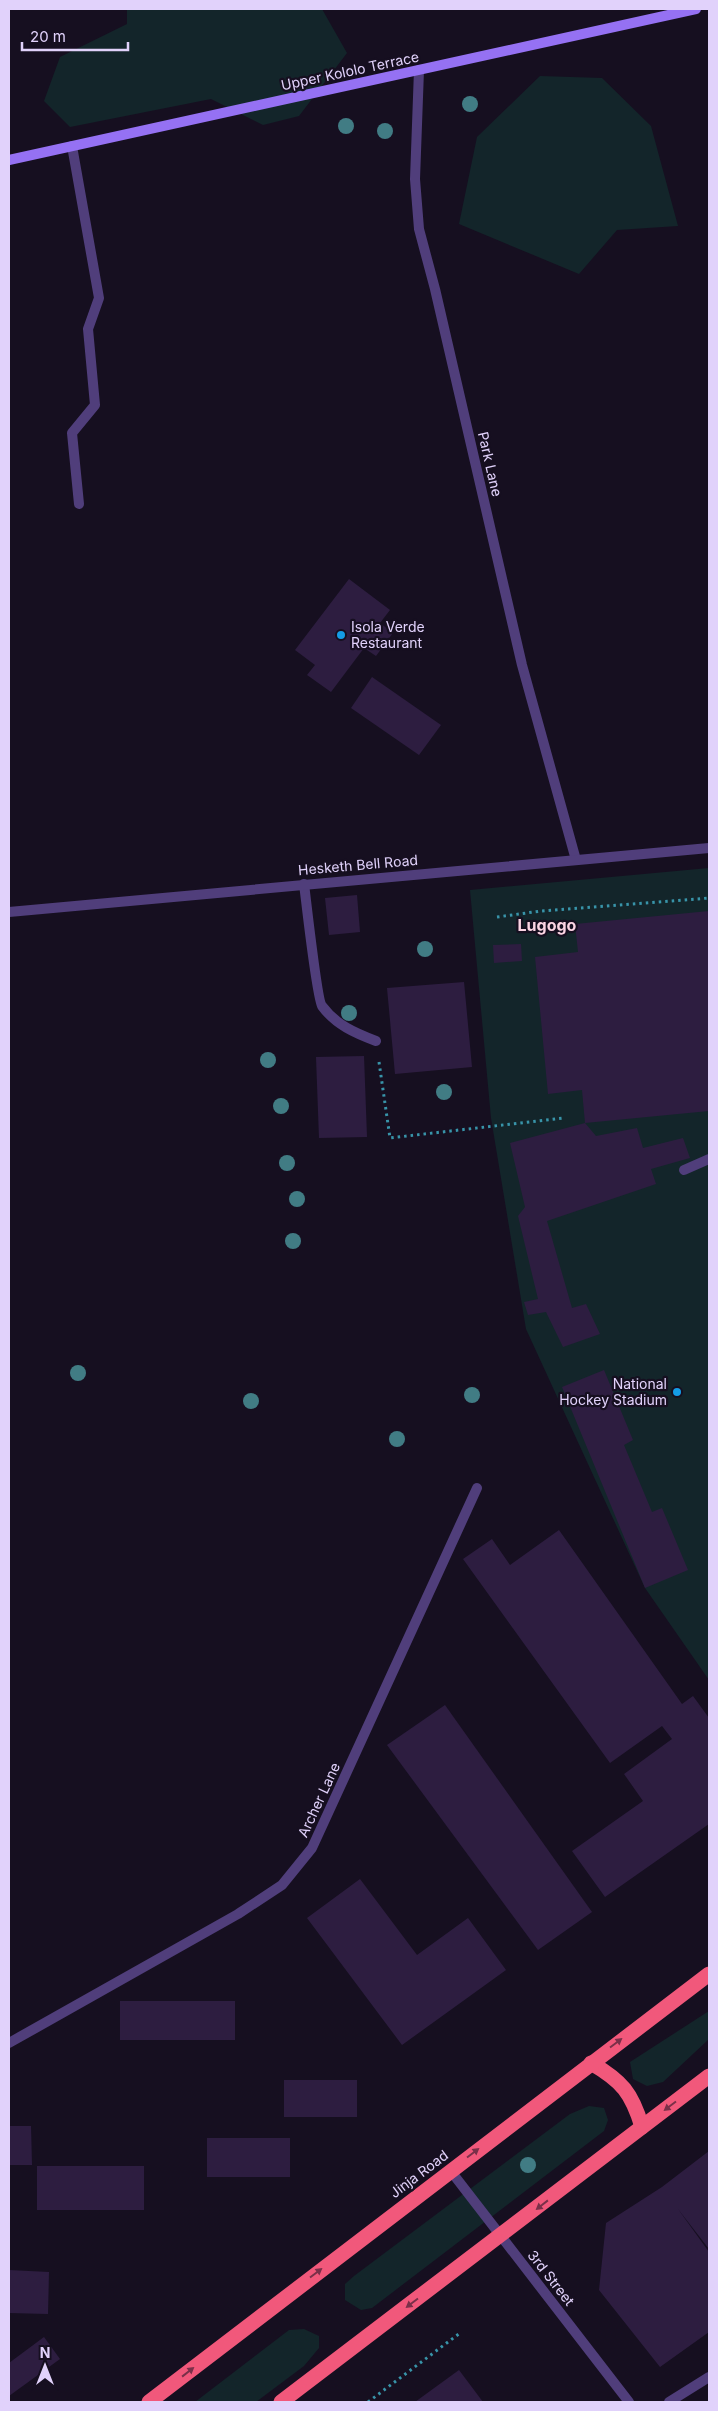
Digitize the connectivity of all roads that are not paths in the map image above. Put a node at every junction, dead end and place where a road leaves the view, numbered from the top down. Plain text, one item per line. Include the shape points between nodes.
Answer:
1 (696, 9) edge
2 (419, 70) junction
3 (72, 146) junction
4 (9, 160) edge
5 (79, 504) dead end
6 (709, 848) edge
7 (576, 860) junction
8 (304, 884) junction
9 (9, 912) edge
10 (376, 1041) road end
11 (709, 1160) edge
12 (684, 1170) dead end
13 (477, 1488) dead end
14 (709, 1974) edge
15 (9, 2043) edge
16 (591, 2062) junction
17 (709, 2076) edge
18 (642, 2127) junction
19 (450, 2170) junction
20 (501, 2236) junction
21 (709, 2377) edge
22 (149, 2402) edge
23 (281, 2402) edge
24 (629, 2402) edge
25 (669, 2402) edge

1 - 2 main road, Upper Kololo Terrace
2 - 3 main road, Upper Kololo Terrace
2 - 7 street, Park Lane via 415,179 419,229 522,665
3 - 4 main road, Upper Kololo Terrace
3 - 5 street via 99,298 88,329 95,404 72,433
6 - 7 street, Hesketh Bell Road
7 - 8 street, Hesketh Bell Road
8 - 9 street, Hesketh Bell Road
8 - 10 street via 320,1004 351,1031
11 - 12 street
13 - 15 street, Archer Lane via 312,1848 282,1885 167,1955
16 -> 14 highway, Jinja Road
16 - 18 highway via 622,2084 635,2103
19 -> 16 highway, Jinja Road
17 -> 18 highway
18 -> 20 highway
19 - 20 street, 3rd Street
22 -> 19 highway, Jinja Road
20 -> 23 highway
20 - 24 street, 3rd Street
21 - 25 street

